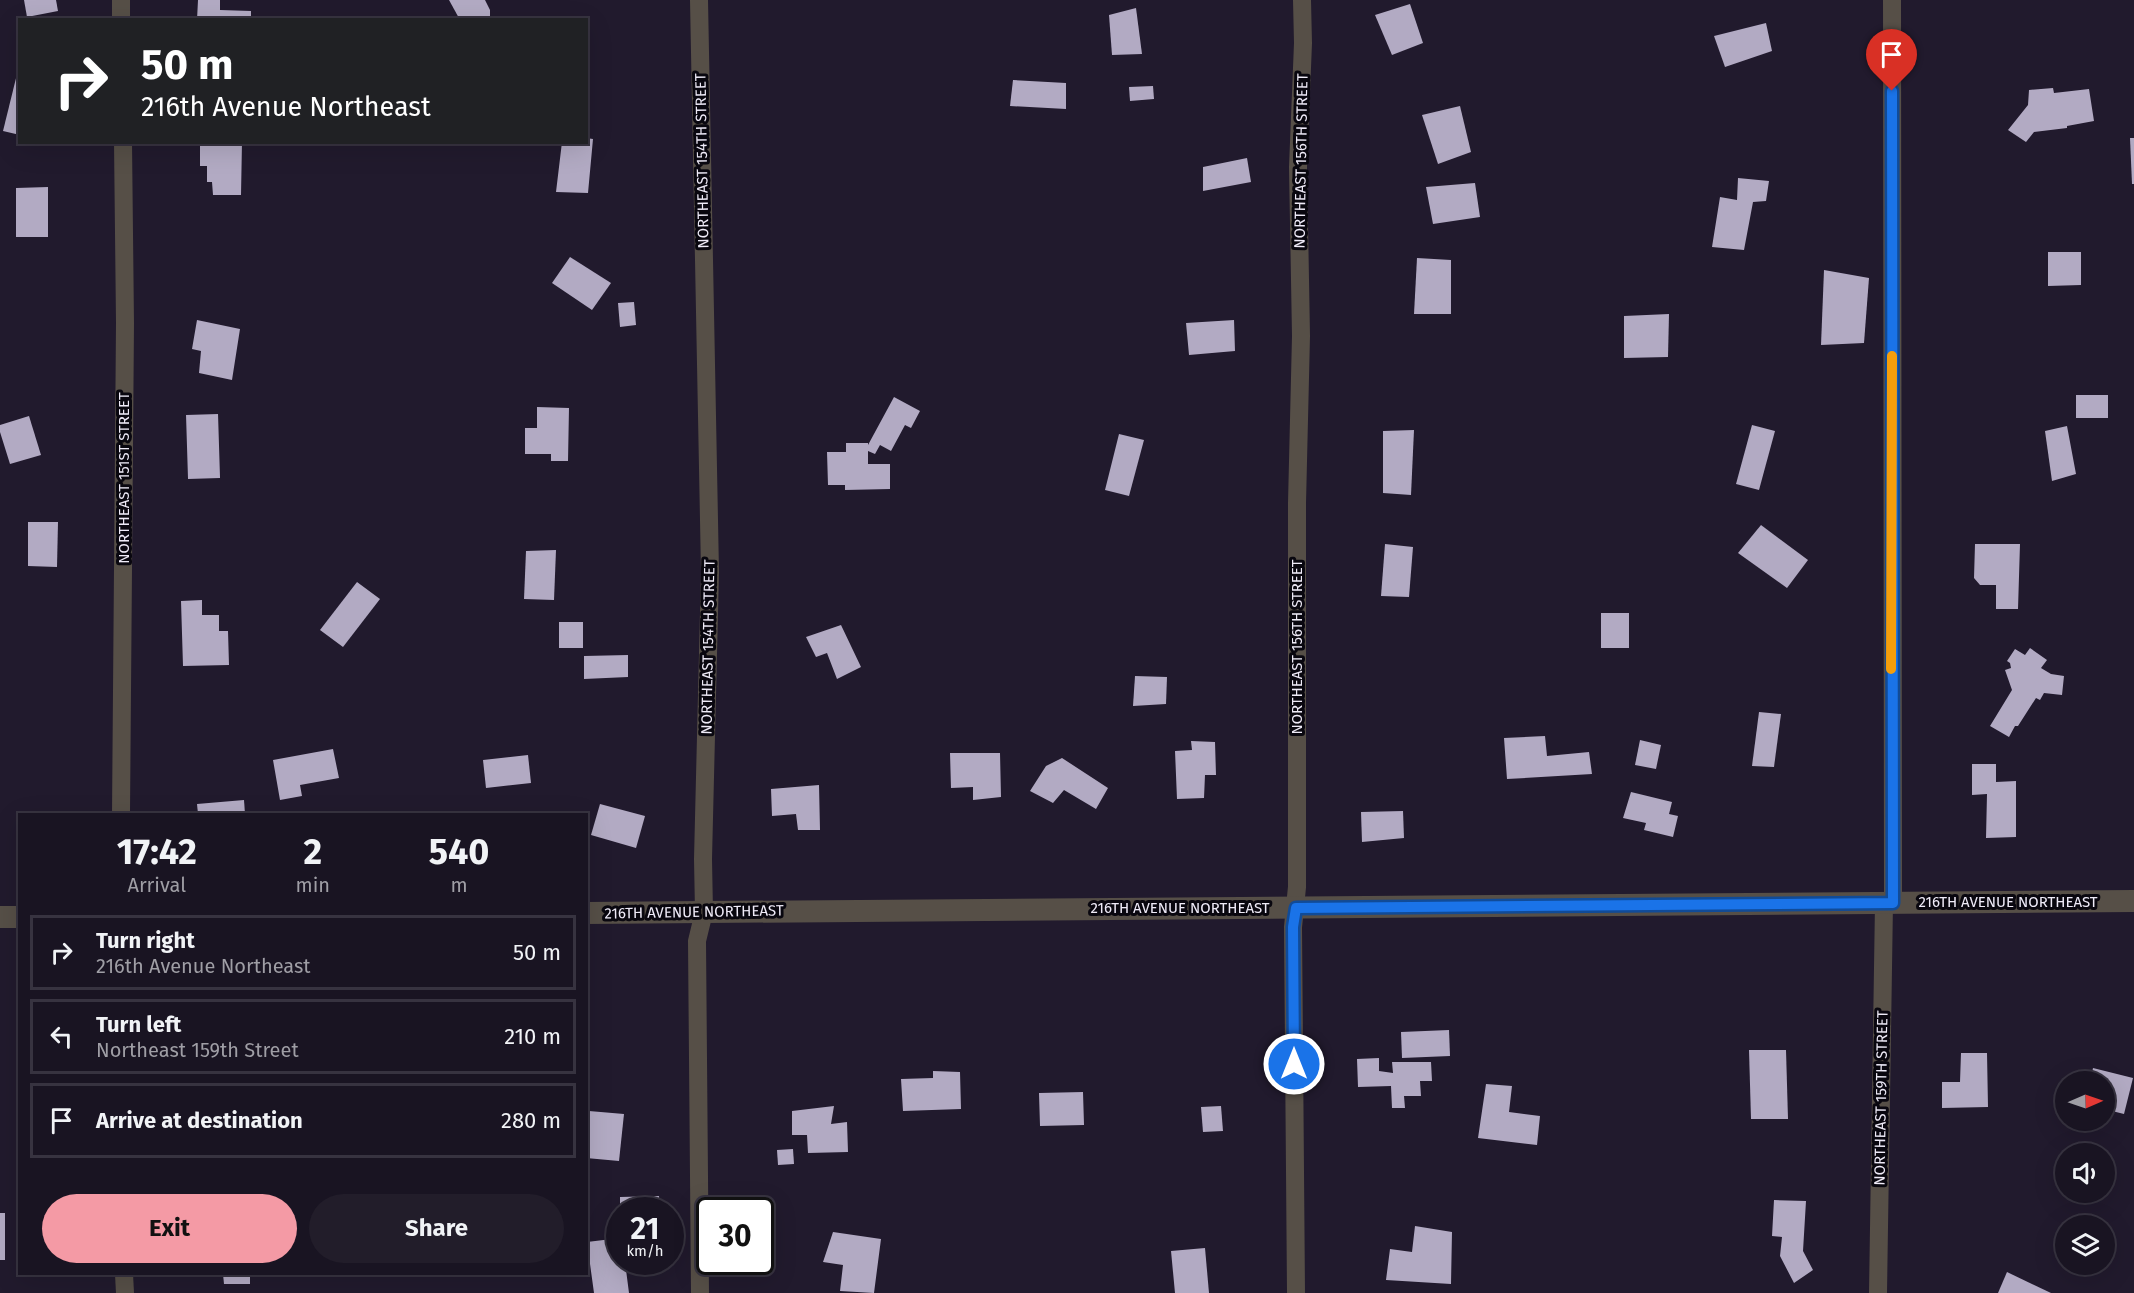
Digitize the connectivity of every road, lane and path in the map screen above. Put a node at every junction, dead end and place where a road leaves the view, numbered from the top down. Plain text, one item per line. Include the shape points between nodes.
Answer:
1 (121, 0) edge
2 (699, 0) edge
3 (1302, 0) edge
4 (1892, 0) edge
5 (121, 18) edge
6 (123, 144) edge
7 (121, 813) edge
8 (2134, 901) edge
9 (1888, 903) junction
10 (1296, 908) junction
11 (704, 912) junction
12 (588, 913) edge
13 (0, 917) edge
14 (18, 917) edge
15 (124, 1275) edge
16 (125, 1293) edge
17 (700, 1293) edge
18 (1296, 1293) edge
19 (1878, 1293) edge

1 - 5 street
2 - 11 street, NORTHEAST 154TH STREET via 710,572
3 - 10 street, NORTHEAST 156TH STREET
4 - 9 street, NORTHEAST 159TH STREET
6 - 7 street, NORTHEAST 151ST STREET
8 - 9 street, 216TH AVENUE NORTHEAST
9 - 10 street, 216TH AVENUE NORTHEAST
9 - 19 street, NORTHEAST 159TH STREET
10 - 11 street, 216TH AVENUE NORTHEAST
10 - 18 street, NORTHEAST 156TH STREET
11 - 12 street, 216TH AVENUE NORTHEAST
11 - 17 street, NORTHEAST 154TH STREET via 697,941
13 - 14 street
15 - 16 street

